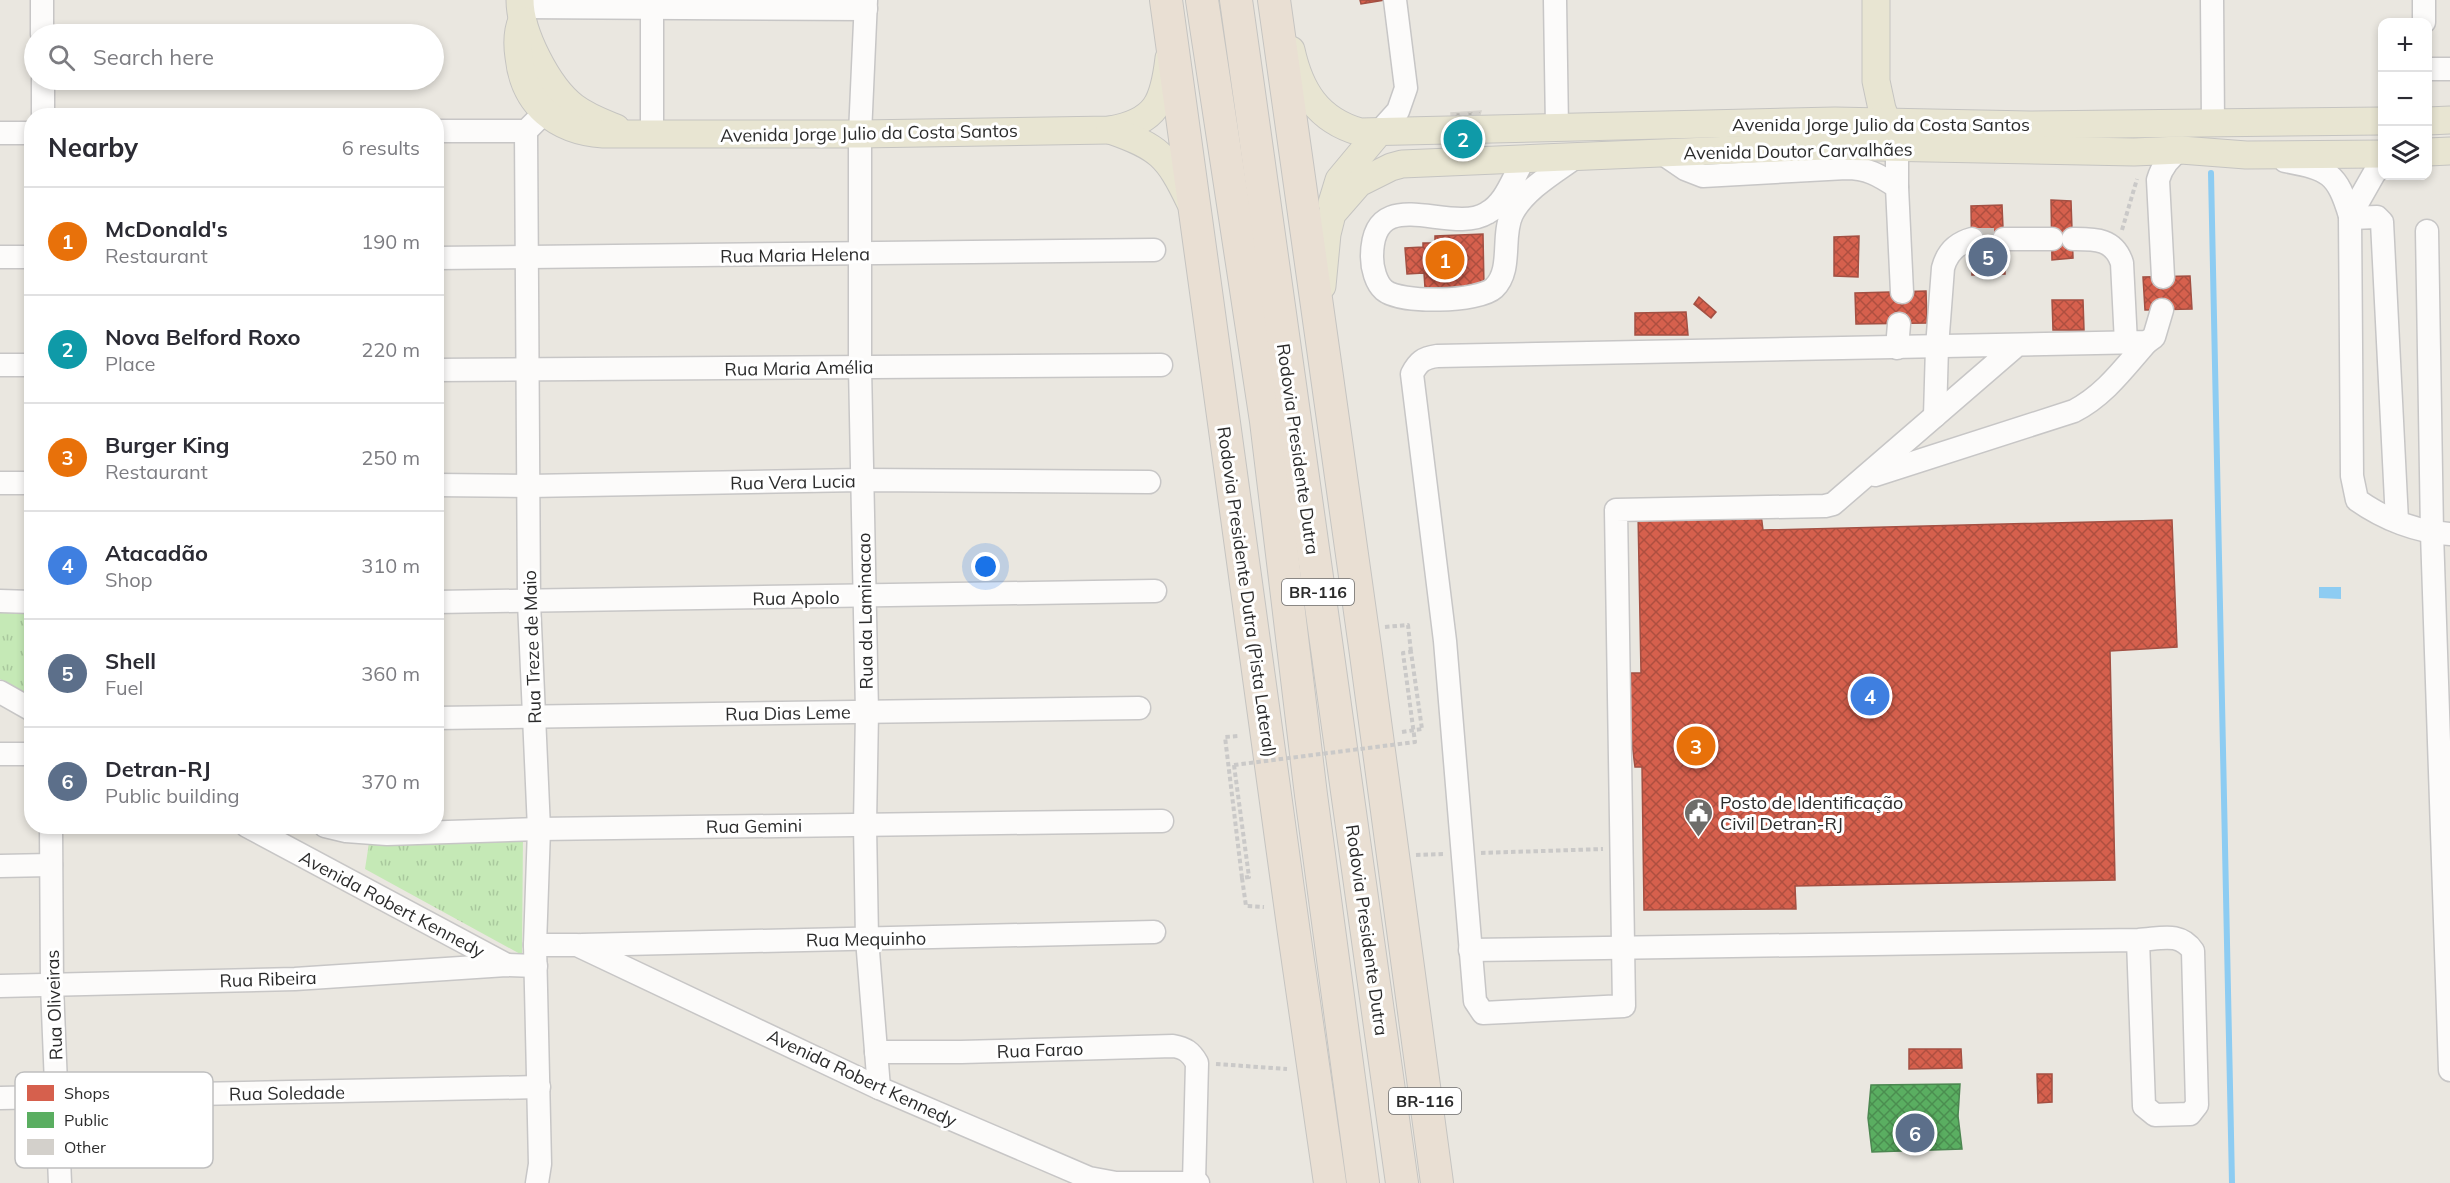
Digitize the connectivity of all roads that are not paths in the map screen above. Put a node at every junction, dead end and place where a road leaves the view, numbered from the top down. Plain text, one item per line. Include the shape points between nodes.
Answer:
1 (42, 0) edge
2 (1166, 0) edge
3 (1202, 0) edge
4 (1236, 0) edge
5 (1275, 0) edge
6 (1395, 0) edge
7 (1555, 0) edge
8 (1876, 0) edge
9 (2212, 0) edge
10 (2424, 0) edge
11 (866, 5) edge
12 (652, 8) junction
13 (521, 9) edge
14 (2424, 18) edge
15 (42, 24) edge
16 (1172, 39) junction
17 (2432, 69) edge
18 (2450, 69) edge
19 (1876, 81) junction
20 (43, 90) edge
21 (43, 108) edge
22 (2450, 120) edge
23 (1842, 121) junction
24 (2378, 121) edge
25 (2432, 121) edge
26 (535, 122) junction
27 (2213, 123) junction
28 (1557, 128) junction
29 (444, 130) edge
30 (1110, 130) junction
31 (1379, 132) junction
32 (0, 133) edge
33 (24, 133) edge
34 (860, 134) junction
35 (640, 135) junction
36 (1892, 135) junction
37 (2378, 153) edge
38 (1663, 154) junction
39 (2246, 155) junction
40 (2174, 156) junction
41 (1576, 157) junction
42 (1525, 158) junction
43 (2378, 170) edge
44 (1897, 187) junction
45 (1332, 213) junction
46 (1196, 214) junction
47 (2351, 217) junction
48 (2427, 231) dead end
49 (1972, 239) tunnel mouth
50 (2004, 239) tunnel mouth
51 (1154, 250) dead end
52 (861, 255) junction
53 (0, 257) edge
54 (24, 257) edge
55 (444, 258) edge
56 (526, 258) junction
57 (2163, 277) dead end
58 (1902, 292) dead end
59 (2162, 310) dead end
60 (1319, 314) junction
61 (1899, 324) dead end
62 (2136, 342) junction
63 (2016, 346) junction
64 (1937, 347) junction
65 (1897, 348) junction
66 (0, 365) edge
67 (24, 365) edge
68 (1161, 365) dead end
69 (860, 367) junction
70 (444, 370) edge
71 (529, 371) junction
72 (1935, 416) junction
73 (1865, 479) junction
74 (861, 480) junction
75 (1149, 482) dead end
76 (0, 483) edge
77 (24, 483) edge
78 (444, 485) edge
79 (529, 486) junction
80 (2397, 521) junction
81 (2441, 533) edge
82 (1155, 591) dead end
83 (865, 597) junction
84 (0, 601) edge
85 (24, 602) edge
86 (444, 602) edge
87 (529, 602) junction
88 (0, 693) edge
89 (24, 706) edge
90 (1139, 708) dead end
91 (867, 712) junction
92 (534, 716) junction
93 (444, 718) edge
94 (2445, 735) edge
95 (0, 754) edge
96 (24, 754) edge
97 (1162, 821) dead end
98 (866, 825) junction
99 (539, 828) junction
100 (444, 832) edge
101 (51, 834) edge
102 (262, 834) edge
103 (51, 865) junction
104 (0, 866) edge
105 (1154, 932) dead end
106 (867, 939) junction
107 (2138, 940) junction
108 (578, 945) junction
109 (1622, 947) junction
110 (1470, 950) junction
111 (536, 955) junction
112 (506, 965) junction
113 (0, 986) edge
114 (52, 986) junction
115 (876, 1052) junction
116 (2450, 1070) edge
117 (56, 1072) edge
118 (539, 1087) junction
119 (879, 1088) junction
120 (213, 1094) edge
121 (59, 1168) edge
122 (538, 1173) edge
123 (60, 1183) edge
124 (1196, 1183) edge
125 (1330, 1183) edge
126 (1363, 1183) edge
127 (1402, 1183) edge
128 (1437, 1183) edge

1 - 15 street
2 - 16 highway, Rodovia Presidente Dutra (Pista Lateral)
3 - 126 highway, Rodovia Presidente Dutra / BR-116 via 1266,421
4 - 127 highway, Rodovia Presidente Dutra / BR-116
5 - 31 main road via 1297,74 1312,102 1346,128
5 - 60 highway, BR-116
6 - 31 street via 1406,88 1398,111
7 - 28 street
8 - 19 main road
9 - 27 street
10 - 14 street
11 - 12 street
11 - 34 street, Rua da Laminacao
12 - 13 street
12 - 35 street
13 - 26 main road via 517,41 523,77 534,100
13 - 35 main road via 540,63 561,94 590,117
16 - 30 main road via 1166,87 1155,108 1138,121
16 - 46 highway, Rodovia Presidente Dutra (Pista Lateral)
17 - 18 street
19 - 23 main road via 1863,105
19 - 36 main road
20 - 21 street
22 - 25 main road
23 - 28 main road, Avenida Jorge Julio da Costa Santos
23 - 36 main road, Avenida Jorge Julio da Costa Santos
24 - 27 main road, Avenida Jorge Julio da Costa Santos
26 - 29 street
26 - 35 main road via 582,133
26 - 56 street, Rua Treze de Maio
27 - 36 main road, Avenida Jorge Julio da Costa Santos via 2030,125
28 - 31 main road, Avenida Jorge Julio da Costa Santos
30 - 34 main road, Avenida Jorge Julio da Costa Santos
30 - 46 main road via 1157,150 1172,168
31 - 45 main road via 1339,180 1331,202
32 - 33 street
34 - 35 main road, Avenida Jorge Julio da Costa Santos
34 - 52 street, Rua da Laminacao
36 - 38 main road, Avenida Doutor Carvalhães via 1825,146
36 - 40 main road, Avenida Doutor Carvalhães
36 - 44 street
37 - 39 main road, Avenida Doutor Carvalhães
38 - 41 main road, Avenida Doutor Carvalhães
38 - 44 street via 1703,176 1861,168
39 - 40 main road, Avenida Doutor Carvalhães
39 - 47 street via 2325,172 2342,189
40 - 57 street via 2160,174 2157,186
41 - 42 main road, Avenida Doutor Carvalhães
41 - 42 street via 1536,187 1512,213 1505,266 1492,290 1420,299 1394,296 1384,290 1372,262 1372,243 1384,221 1413,214 1478,218 1500,203
42 - 45 main road, Avenida Doutor Carvalhães via 1391,167 1359,183
43 - 47 street
44 - 58 street
45 - 60 main road
46 - 125 highway, Rodovia Presidente Dutra (Pista Lateral)
47 - 80 street via 2352,476 2357,500
47 - 80 street via 2377,217 2382,222
48 - 81 street
49 - 64 street via 1957,246 1944,263
50 - 62 street via 2100,239 2113,249 2122,263
51 - 52 street, Rua Maria Helena
52 - 56 street, Rua Maria Helena
52 - 69 street, Rua da Laminacao
53 - 54 street
55 - 56 street, Rua Maria Helena
56 - 71 street, Rua Treze de Maio
59 - 62 street via 2154,337
60 - 128 highway, BR-116
61 - 65 street
62 - 63 street
62 - 73 street via 2107,387 2074,411
63 - 64 street
63 - 72 street
64 - 65 street
64 - 72 street
65 - 110 street via 1437,356 1417,364 1412,374 1445,641
66 - 67 street
68 - 69 street, Rua Maria Amélia
69 - 71 street, Rua Maria Amélia
69 - 74 street, Rua da Laminacao
70 - 71 street, Rua Maria Amélia
71 - 79 street, Rua Treze de Maio
72 - 73 street
73 - 109 street via 1825,506 1616,510
74 - 75 street, Rua Vera Lucia
74 - 79 street, Rua Vera Lucia
74 - 83 street, Rua da Laminacao
76 - 77 street
78 - 79 street, Rua Vera Lucia
79 - 87 street, Rua Treze de Maio
80 - 81 street
81 - 94 street
82 - 83 street, Rua Apolo
83 - 87 street, Rua Apolo
83 - 91 street, Rua da Laminacao
84 - 85 street
86 - 87 street, Rua Apolo
87 - 92 street, Rua Treze de Maio
88 - 89 street
90 - 91 street, Rua Dias Leme
91 - 92 street, Rua Dias Leme
91 - 98 street, Rua da Laminacao
92 - 93 street, Rua Dias Leme
92 - 99 street, Rua Treze de Maio
94 - 116 street
95 - 96 street
97 - 98 street, Rua Gemini
98 - 99 street, Rua Gemini
98 - 106 street, Rua da Laminacao
99 - 100 street, Rua Gemini
99 - 111 street, Rua Treze de Maio
101 - 103 street, Rua Oliveiras
102 - 112 street, Avenida Robert Kennedy
103 - 104 street
103 - 114 street, Rua Oliveiras
105 - 106 street, Rua Mequinho
106 - 108 street, Rua Mequinho
106 - 115 street, Rua da Laminacao
107 - 107 street via 2180,938 2193,951 2197,1104 2190,1114 2155,1115 2144,1106
107 - 109 street
108 - 111 street, Avenida Robert Kennedy
108 - 119 street, Avenida Robert Kennedy
109 - 110 street
109 - 110 street via 1624,1005 1491,1014 1484,1013 1475,1000
111 - 112 street, Rua Ribeira
111 - 118 street, Rua Treze de Maio
112 - 114 street, Rua Ribeira via 295,980
113 - 114 street, Rua Ribeira
114 - 117 street, Rua Oliveiras
115 - 119 street, Rua da Laminacao
115 - 124 street, Rua Farao via 1183,1048 1197,1063
118 - 120 street, Rua Soledade
118 - 122 street, Rua Treze de Maio
119 - 124 street, Avenida Robert Kennedy via 1089,1178 1116,1183
121 - 123 street, Rua Oliveiras

